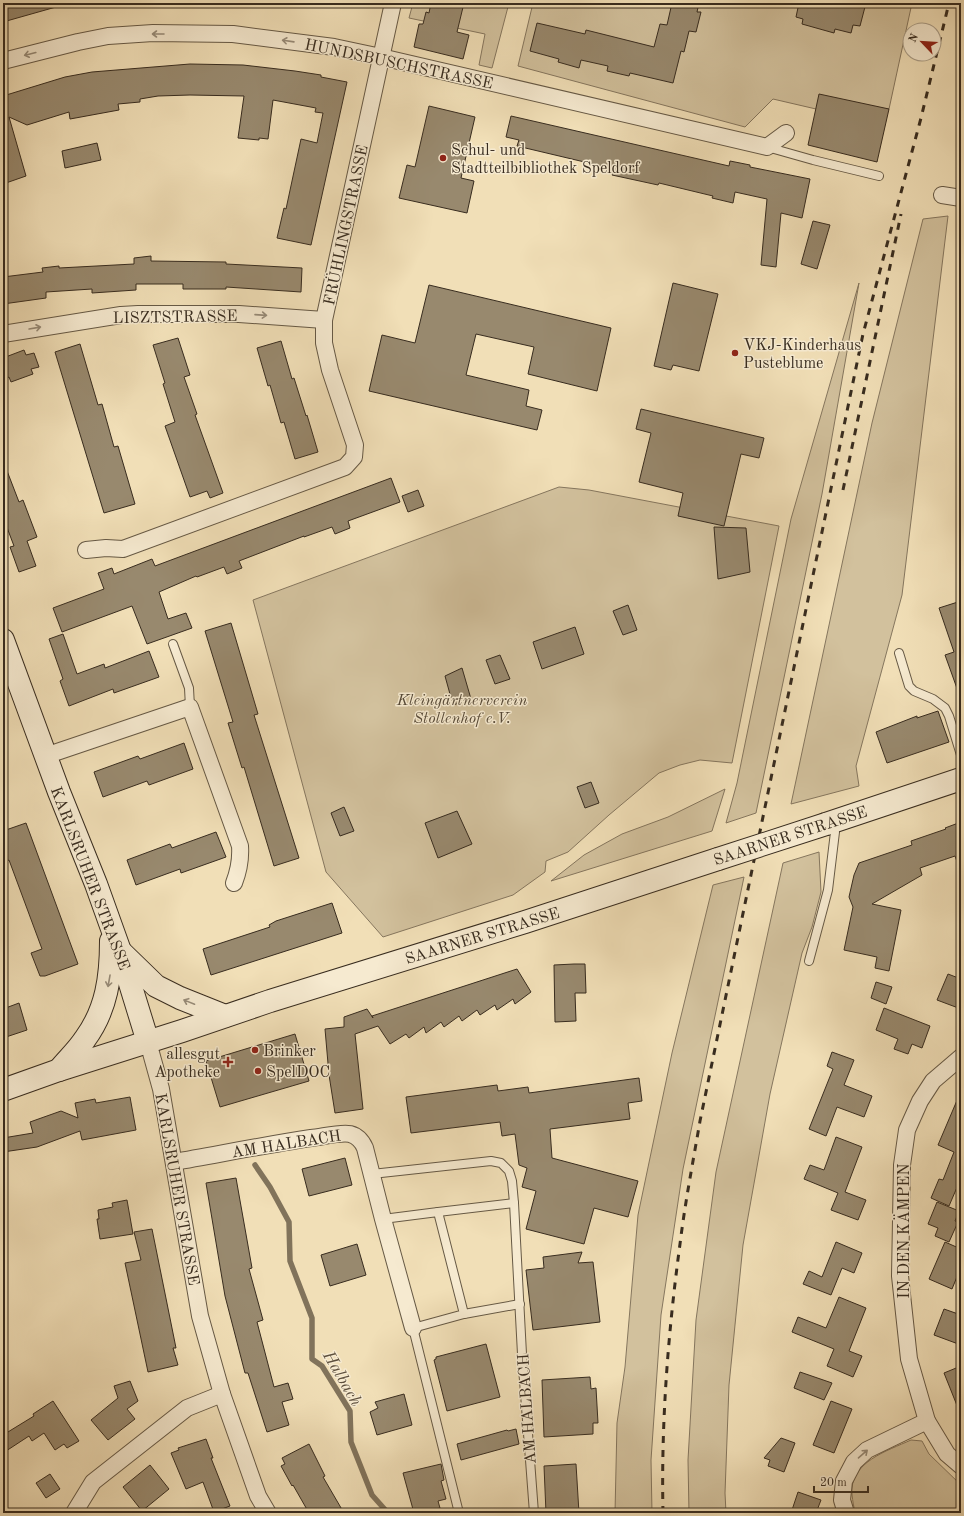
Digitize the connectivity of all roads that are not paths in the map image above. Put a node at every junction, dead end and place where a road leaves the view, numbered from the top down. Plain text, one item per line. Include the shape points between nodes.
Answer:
1 (393, 3) edge
2 (381, 57) junction
3 (3, 61) edge
4 (786, 133) dead end
5 (767, 147) junction
6 (879, 176) dead end
7 (942, 195) dead end
8 (961, 198) edge
9 (324, 320) junction
10 (3, 334) edge
11 (86, 550) dead end
12 (3, 640) edge
13 (173, 644) dead end
14 (899, 653) dead end
15 (190, 707) junction
16 (961, 755) edge
17 (45, 756) junction
18 (961, 779) edge
19 (829, 823) junction
20 (234, 882) dead end
21 (111, 928) junction
22 (120, 951) junction
23 (809, 961) dead end
24 (225, 1016) junction
25 (148, 1042) junction
26 (961, 1056) edge
27 (59, 1070) junction
28 (3, 1090) edge
29 (174, 1162) junction
30 (372, 1174) junction
31 (514, 1203) junction
32 (438, 1212) junction
33 (383, 1219) junction
34 (520, 1304) junction
35 (464, 1314) junction
36 (414, 1328) junction
37 (222, 1394) junction
38 (927, 1421) junction
39 (961, 1466) edge
40 (74, 1513) edge
41 (268, 1513) edge
42 (459, 1513) edge
43 (534, 1513) edge
44 (846, 1513) edge

1 - 2 street, FRÜHLINGSTRASSE
2 -> 3 street, HUNDSBUSCHSTRASSE via 334,47 233,34 153,33 108,36
2 - 5 street, HUNDSBUSCHSTRASSE
2 - 9 street, FRÜHLINGSTRASSE
4 - 5 street
5 - 6 lane
7 - 8 street
10 -> 9 street, LISZTSTRASSE via 138,314 239,314
9 - 11 street, FRÜHLINGSTRASSE via 324,343 330,370 355,444 354,457 345,468 123,549
12 - 17 main road, KARLSRUHER STRASSE
13 - 15 lane via 189,688
14 - 16 lane via 909,686 945,708
15 - 17 street
15 - 20 street via 240,846 239,870
17 - 21 main road, KARLSRUHER STRASSE
18 - 19 main road, SAARNER STRASSE
19 - 23 lane via 835,832 828,890
19 - 24 main road, SAARNER STRASSE, bridge
21 - 22 main road, KARLSRUHER STRASSE
21 -> 27 main road via 111,968 99,1016 86,1039
24 -> 22 main road via 156,986
22 - 25 main road, KARLSRUHER STRASSE
24 - 25 main road, SAARNER STRASSE
25 - 27 main road, SAARNER STRASSE
25 - 29 street, KARLSRUHER STRASSE via 161,1090
26 - 38 street, IN DEN KÄMPEN via 933,1081 920,1101 907,1130 902,1165 900,1276 909,1359
27 - 28 main road, SAARNER STRASSE
29 - 30 street, AM HALBACH via 348,1134 362,1141
29 - 37 street, KARLSRUHER STRASSE via 200,1316
30 - 31 lane, AM HALBACH via 491,1161 501,1164 509,1171
30 - 33 street, AM HALBACH
31 - 32 lane
31 - 34 lane, AM HALBACH
32 - 33 lane
32 - 35 lane
33 - 36 street, AM HALBACH
34 - 35 lane
34 - 43 lane, AM HALBACH
35 - 36 lane
36 - 42 lane, AM HALBACH
37 - 40 street via 187,1408 93,1482
37 - 41 street, KARLSRUHER STRASSE via 258,1496
38 - 39 street, IN DEN KÄMPEN via 947,1454
44 -> 38 street via 842,1500 844,1481 854,1462 867,1450

